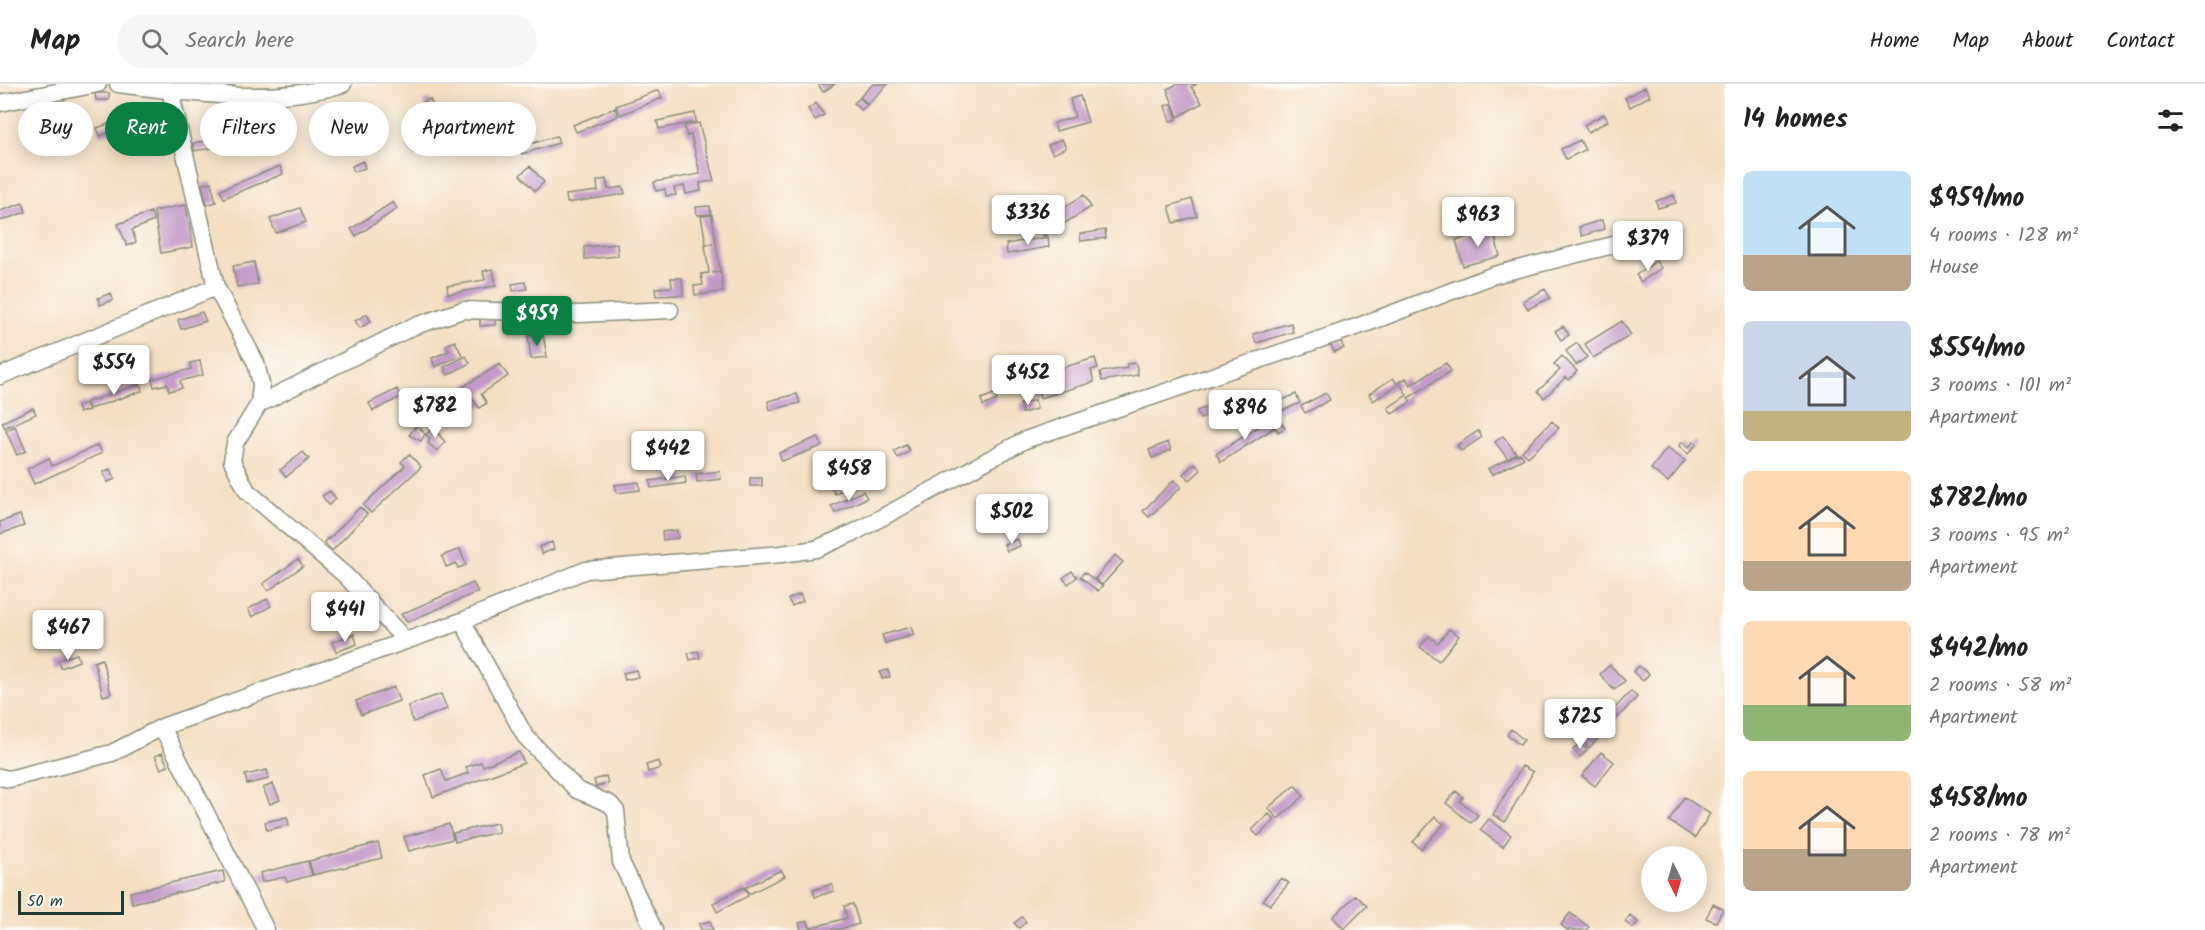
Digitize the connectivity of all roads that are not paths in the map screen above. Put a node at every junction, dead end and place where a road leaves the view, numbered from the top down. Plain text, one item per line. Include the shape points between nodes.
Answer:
1 (98, 84) edge
2 (118, 84) edge
3 (343, 84) edge
4 (170, 90) junction
5 (0, 103) edge
6 (1645, 237) dead end
7 (216, 287) junction
8 (670, 310) dead end
9 (0, 376) edge
10 (259, 404) junction
11 (462, 621) junction
12 (406, 641) junction
13 (162, 727) junction
14 (0, 777) edge
15 (267, 930) edge
16 (654, 930) edge

1 - 5 street
2 - 4 street
3 - 4 street via 315,92 241,97
4 - 7 street
6 - 11 street via 1494,275 1362,326 1025,440 816,549 586,570
7 - 9 street
7 - 10 street via 256,363 261,384
8 - 10 street via 579,314 462,310 412,327
10 - 12 street via 235,443 232,461 247,490 346,576
11 - 12 street
11 - 16 street via 525,736 577,790 610,804 616,811 621,862
12 - 13 street
13 - 14 street via 112,753 9,779
13 - 15 street

